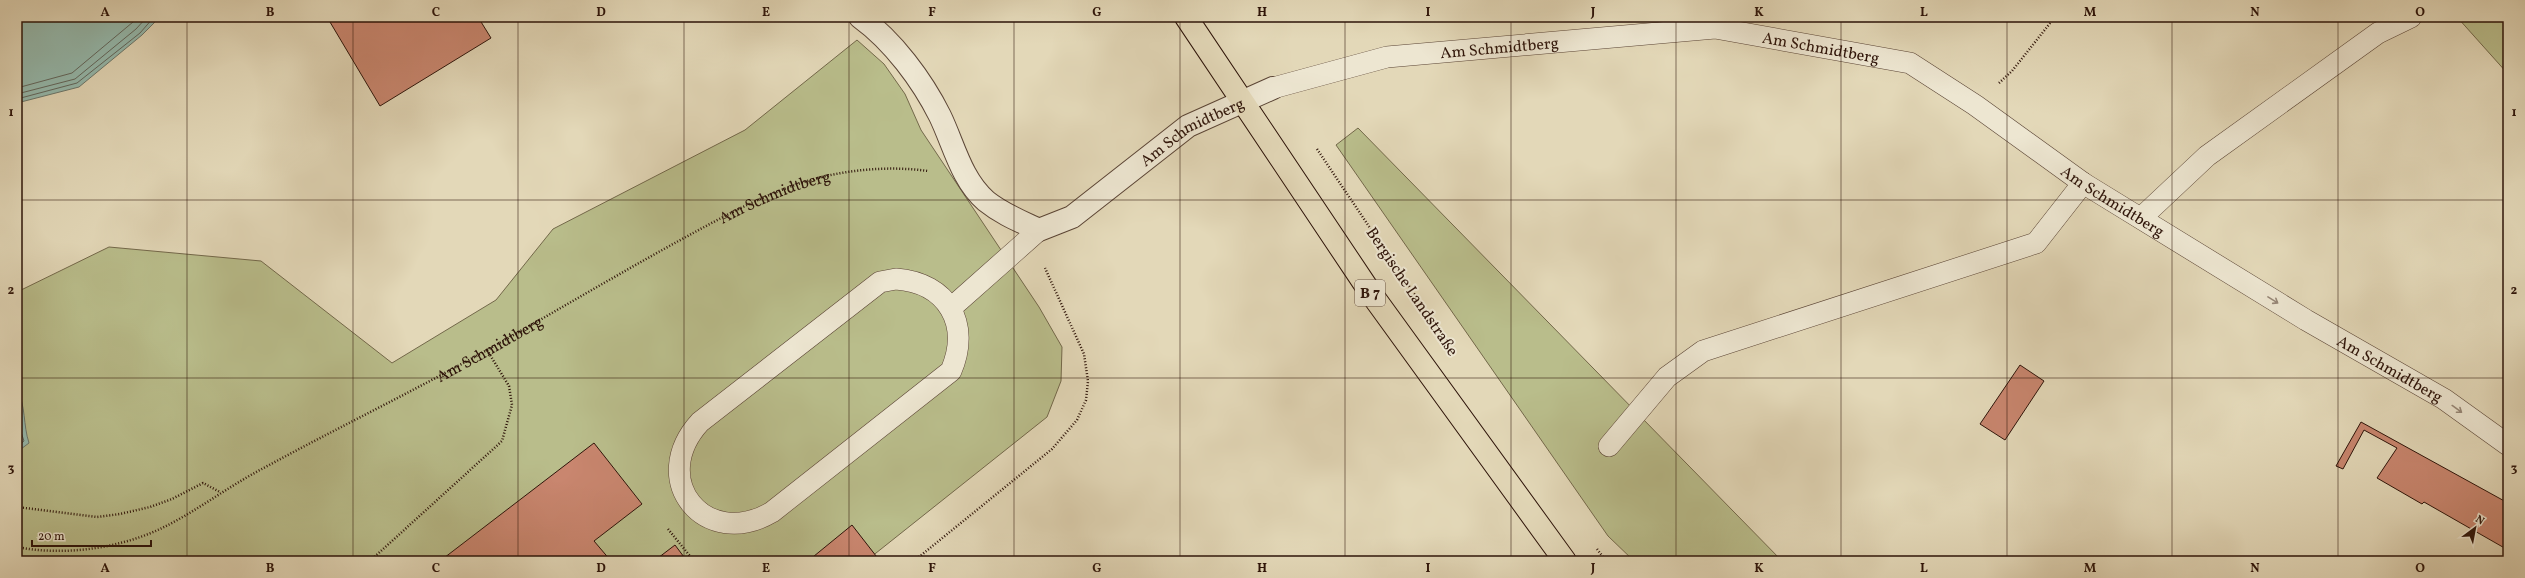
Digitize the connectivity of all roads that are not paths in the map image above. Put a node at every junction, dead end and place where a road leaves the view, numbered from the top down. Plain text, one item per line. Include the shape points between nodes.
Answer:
1 (860, 17) edge
2 (1186, 17) edge
3 (2411, 17) edge
4 (1273, 88) joint
5 (1241, 101) junction
6 (2083, 183) junction
7 (2141, 218) junction
8 (1039, 230) junction
9 (951, 308) junction
10 (2508, 445) edge
11 (1609, 446) dead end
12 (1565, 561) edge

1 - 8 street via 899,56 917,79 940,115 967,180 985,200 1004,214
2 - 5 main road, B 7
3 - 7 lane via 2378,33 2207,156
4 - 5 street, Am Schmidtberg
4 - 6 lane, Am Schmidtberg via 1387,57 1715,28 1910,63 1975,105
5 - 8 street, Am Schmidtberg via 1188,126 1072,217
5 - 12 main road, B 7 via 1370,292
6 - 7 lane, Am Schmidtberg
6 - 11 lane via 2036,243 1703,351 1667,377
7 -> 10 lane, Am Schmidtberg via 2240,280 2444,399
8 - 9 lane
9 - 9 lane via 927,286 912,280 880,282 700,422 688,435 681,451 678,469 681,486 690,502 714,521 729,524 759,520 772,512 951,371 960,340

